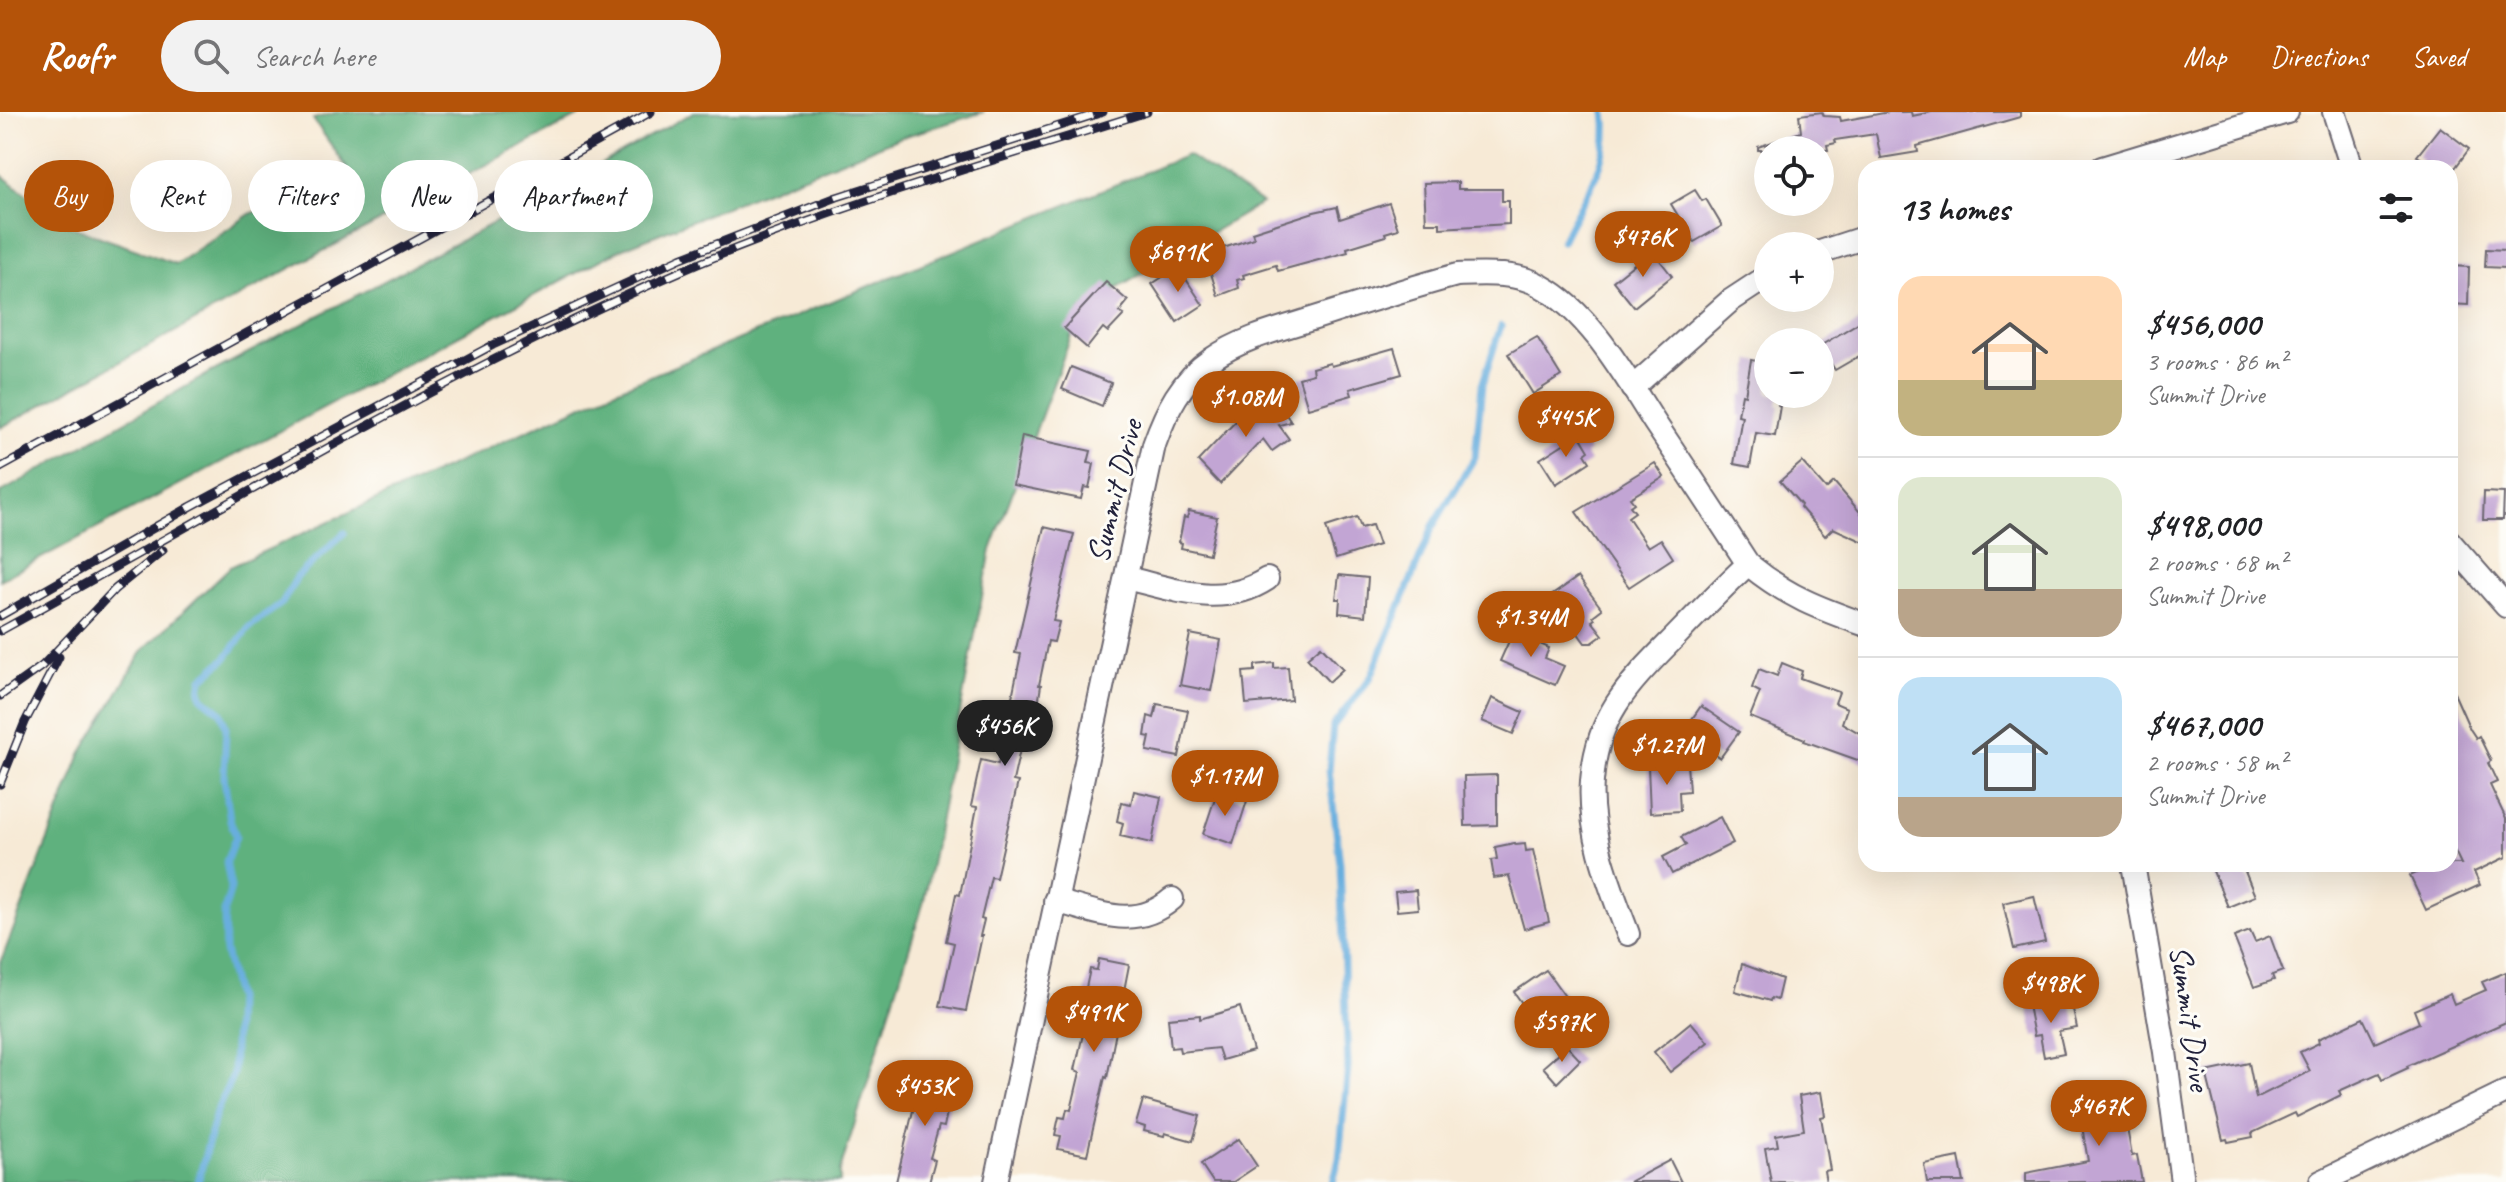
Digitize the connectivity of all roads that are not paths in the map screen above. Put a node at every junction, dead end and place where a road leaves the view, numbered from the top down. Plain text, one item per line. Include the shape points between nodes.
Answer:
1 (2287, 112) edge
2 (2334, 112) edge
3 (2128, 160) edge
4 (2349, 160) edge
5 (1858, 240) edge
6 (1834, 247) edge
7 (1754, 285) edge
8 (1632, 388) junction
9 (2458, 551) edge
10 (1748, 564) junction
11 (1126, 578) junction
12 (1267, 579) dead end
13 (2506, 606) edge
14 (1858, 622) edge
15 (2134, 872) edge
16 (1172, 899) dead end
17 (1055, 901) junction
18 (1628, 934) dead end
19 (2506, 1092) edge
20 (996, 1182) edge
21 (2182, 1182) edge
22 (2321, 1182) edge

1 - 3 street
2 - 4 street
5 - 6 street
7 - 8 street
8 - 10 street, Summit Drive
8 - 11 street, Summit Drive via 1573,309 1541,285 1519,278 1457,275 1268,332 1209,360 1168,407 1154,445
9 - 13 street
10 - 14 street, Summit Drive via 1810,606
10 - 18 street via 1627,686 1601,734 1592,782 1594,813 1602,860
11 - 12 street via 1212,597 1236,594
11 - 17 street, Summit Drive
15 - 21 street, Summit Drive
16 - 17 street via 1160,909 1127,919
17 - 20 street, Summit Drive
19 - 22 street

